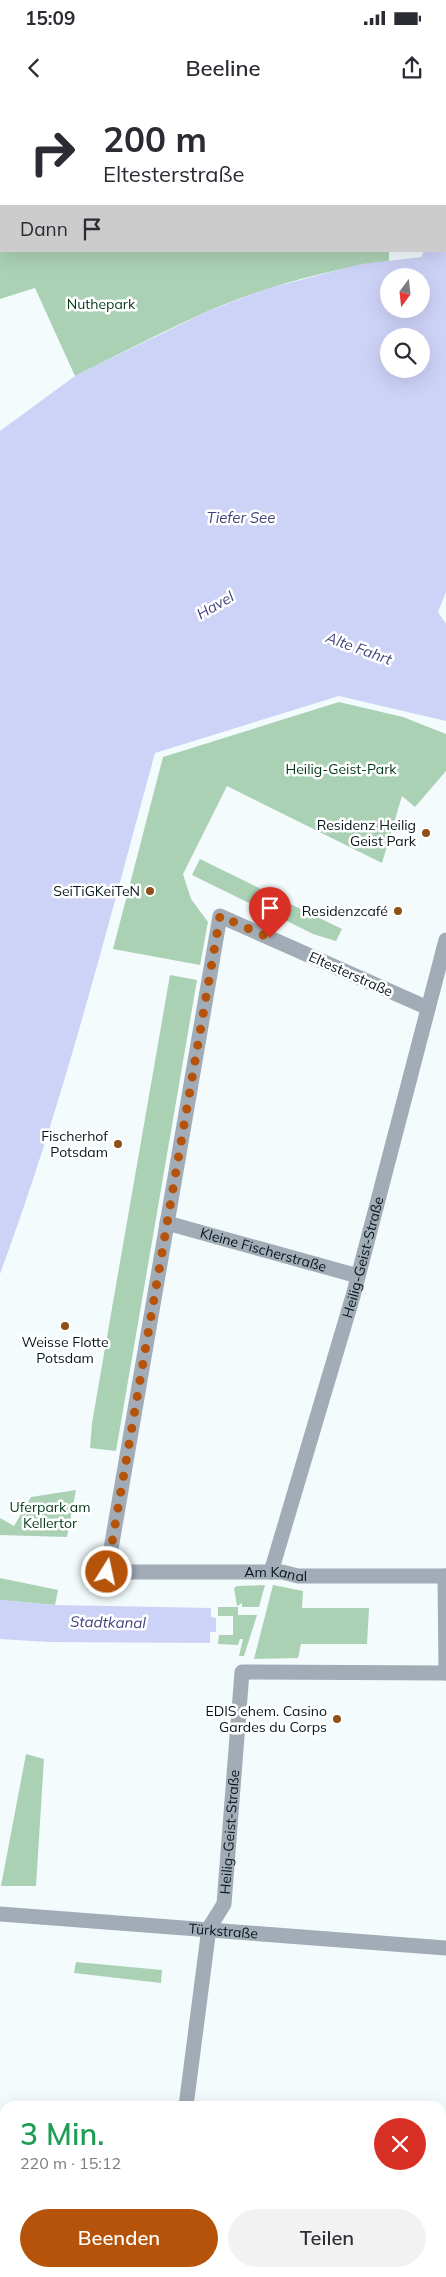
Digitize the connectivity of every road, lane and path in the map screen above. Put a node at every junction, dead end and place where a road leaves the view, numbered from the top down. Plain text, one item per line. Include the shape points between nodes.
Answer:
1 (445, 940) edge
2 (428, 1008) junction
3 (167, 1224) junction
4 (358, 1276) junction
5 (271, 1572) junction
6 (446, 1576) edge
7 (242, 1672) joint
8 (446, 1673) edge
9 (0, 1914) edge
10 (208, 1928) junction
11 (446, 1948) edge
12 (187, 2101) edge

1 - 2 street, Heilig-Geist-Straße
2 - 3 street, Eltesterstraße via 220,916
2 - 4 street, Heilig-Geist-Straße
3 - 4 street, Kleine Fischerstraße
3 - 5 street, Am Kanal via 107,1572
4 - 5 street, Heilig-Geist-Straße
5 - 6 street, Am Kanal via 298,1576
6 - 8 street, Am Kanal
7 - 8 street, Am Kanal
7 - 10 street, Heilig-Geist-Straße via 224,1904
9 - 10 street, Türkstraße
10 - 11 street, Türkstraße
10 - 12 street, Heilig-Geist-Straße

